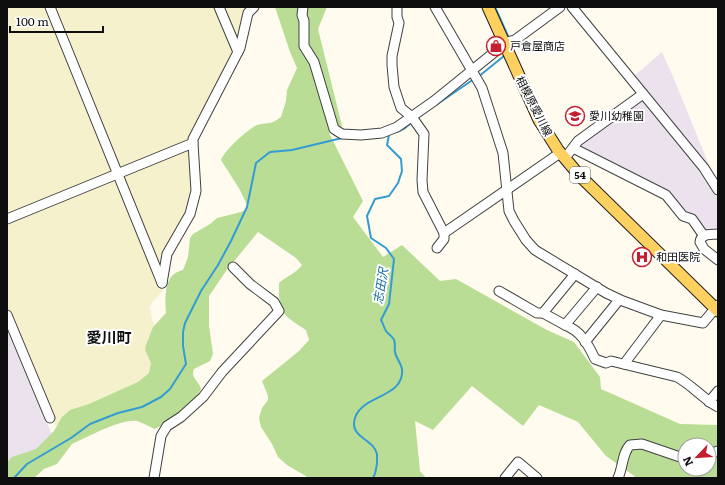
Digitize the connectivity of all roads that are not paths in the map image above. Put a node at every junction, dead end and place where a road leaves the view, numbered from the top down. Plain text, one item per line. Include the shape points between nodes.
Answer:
1 (50, 7) edge
2 (219, 7) edge
3 (254, 7) edge
4 (303, 7) edge
5 (397, 7) edge
6 (435, 7) edge
7 (488, 7) edge
8 (560, 7) edge
9 (572, 7) edge
10 (505, 45) junction
11 (238, 52) junction
12 (475, 76) junction
13 (643, 94) junction
14 (414, 119) junction
15 (193, 143) junction
16 (573, 148) junction
17 (562, 155) junction
18 (118, 173) junction
19 (506, 190) junction
20 (718, 190) edge
21 (7, 219) edge
22 (444, 233) junction
23 (718, 234) edge
24 (704, 236) junction
25 (437, 248) dead end
26 (718, 260) edge
27 (233, 267) dead end
28 (574, 274) junction
29 (597, 287) junction
30 (499, 291) dead end
31 (619, 300) junction
32 (717, 308) edge
33 (543, 313) junction
34 (7, 315) edge
35 (661, 315) junction
36 (565, 325) junction
37 (585, 342) junction
38 (624, 364) junction
39 (718, 391) edge
40 (709, 402) junction
41 (718, 407) edge
42 (50, 418) dead end
43 (677, 455) edge
44 (154, 478) edge
45 (506, 478) edge
46 (536, 478) edge
47 (618, 478) edge

1 - 18 street
2 - 11 street
3 - 11 street via 248,13
4 - 14 street via 304,46 314,62 334,129 342,134 382,133
5 - 14 street via 399,23 392,56 394,87 401,108
6 - 12 street
7 - 10 main road, 相模原愛川線 / 54
8 - 10 street
9 - 13 street
10 - 12 street
10 - 17 main road, 相模原愛川線 / 54 via 539,120
11 - 15 street
12 - 14 street via 449,88
12 - 19 street via 482,88 503,153
13 - 16 street via 578,141
13 - 20 street via 704,168
14 - 22 street via 425,138 423,192
15 - 18 street
15 - 18 street via 196,191 190,214 167,254 162,283
16 - 17 street
16 - 24 street via 666,195 684,216 692,219
17 - 19 street
17 - 32 main road, 相模原愛川線 / 54
18 - 21 street
19 - 22 street
19 - 28 street via 509,211 526,240 535,250
22 - 25 street via 444,239
23 - 24 street
24 - 26 street via 700,238 700,242 704,249
27 - 44 street via 274,302 279,311 199,400 167,426 161,436
28 - 29 street
28 - 33 street
29 - 31 street
29 - 36 street
30 - 33 street via 537,313
31 - 35 street
31 - 37 street
32 - 35 street via 703,323
33 - 36 street
34 - 42 street
35 - 38 street
36 - 37 street via 577,331
37 - 38 street via 595,359 606,364 611,361
38 - 40 street via 677,378
39 - 40 street
40 - 41 street
43 - 47 street via 642,444 630,445
45 - 46 street via 518,462

